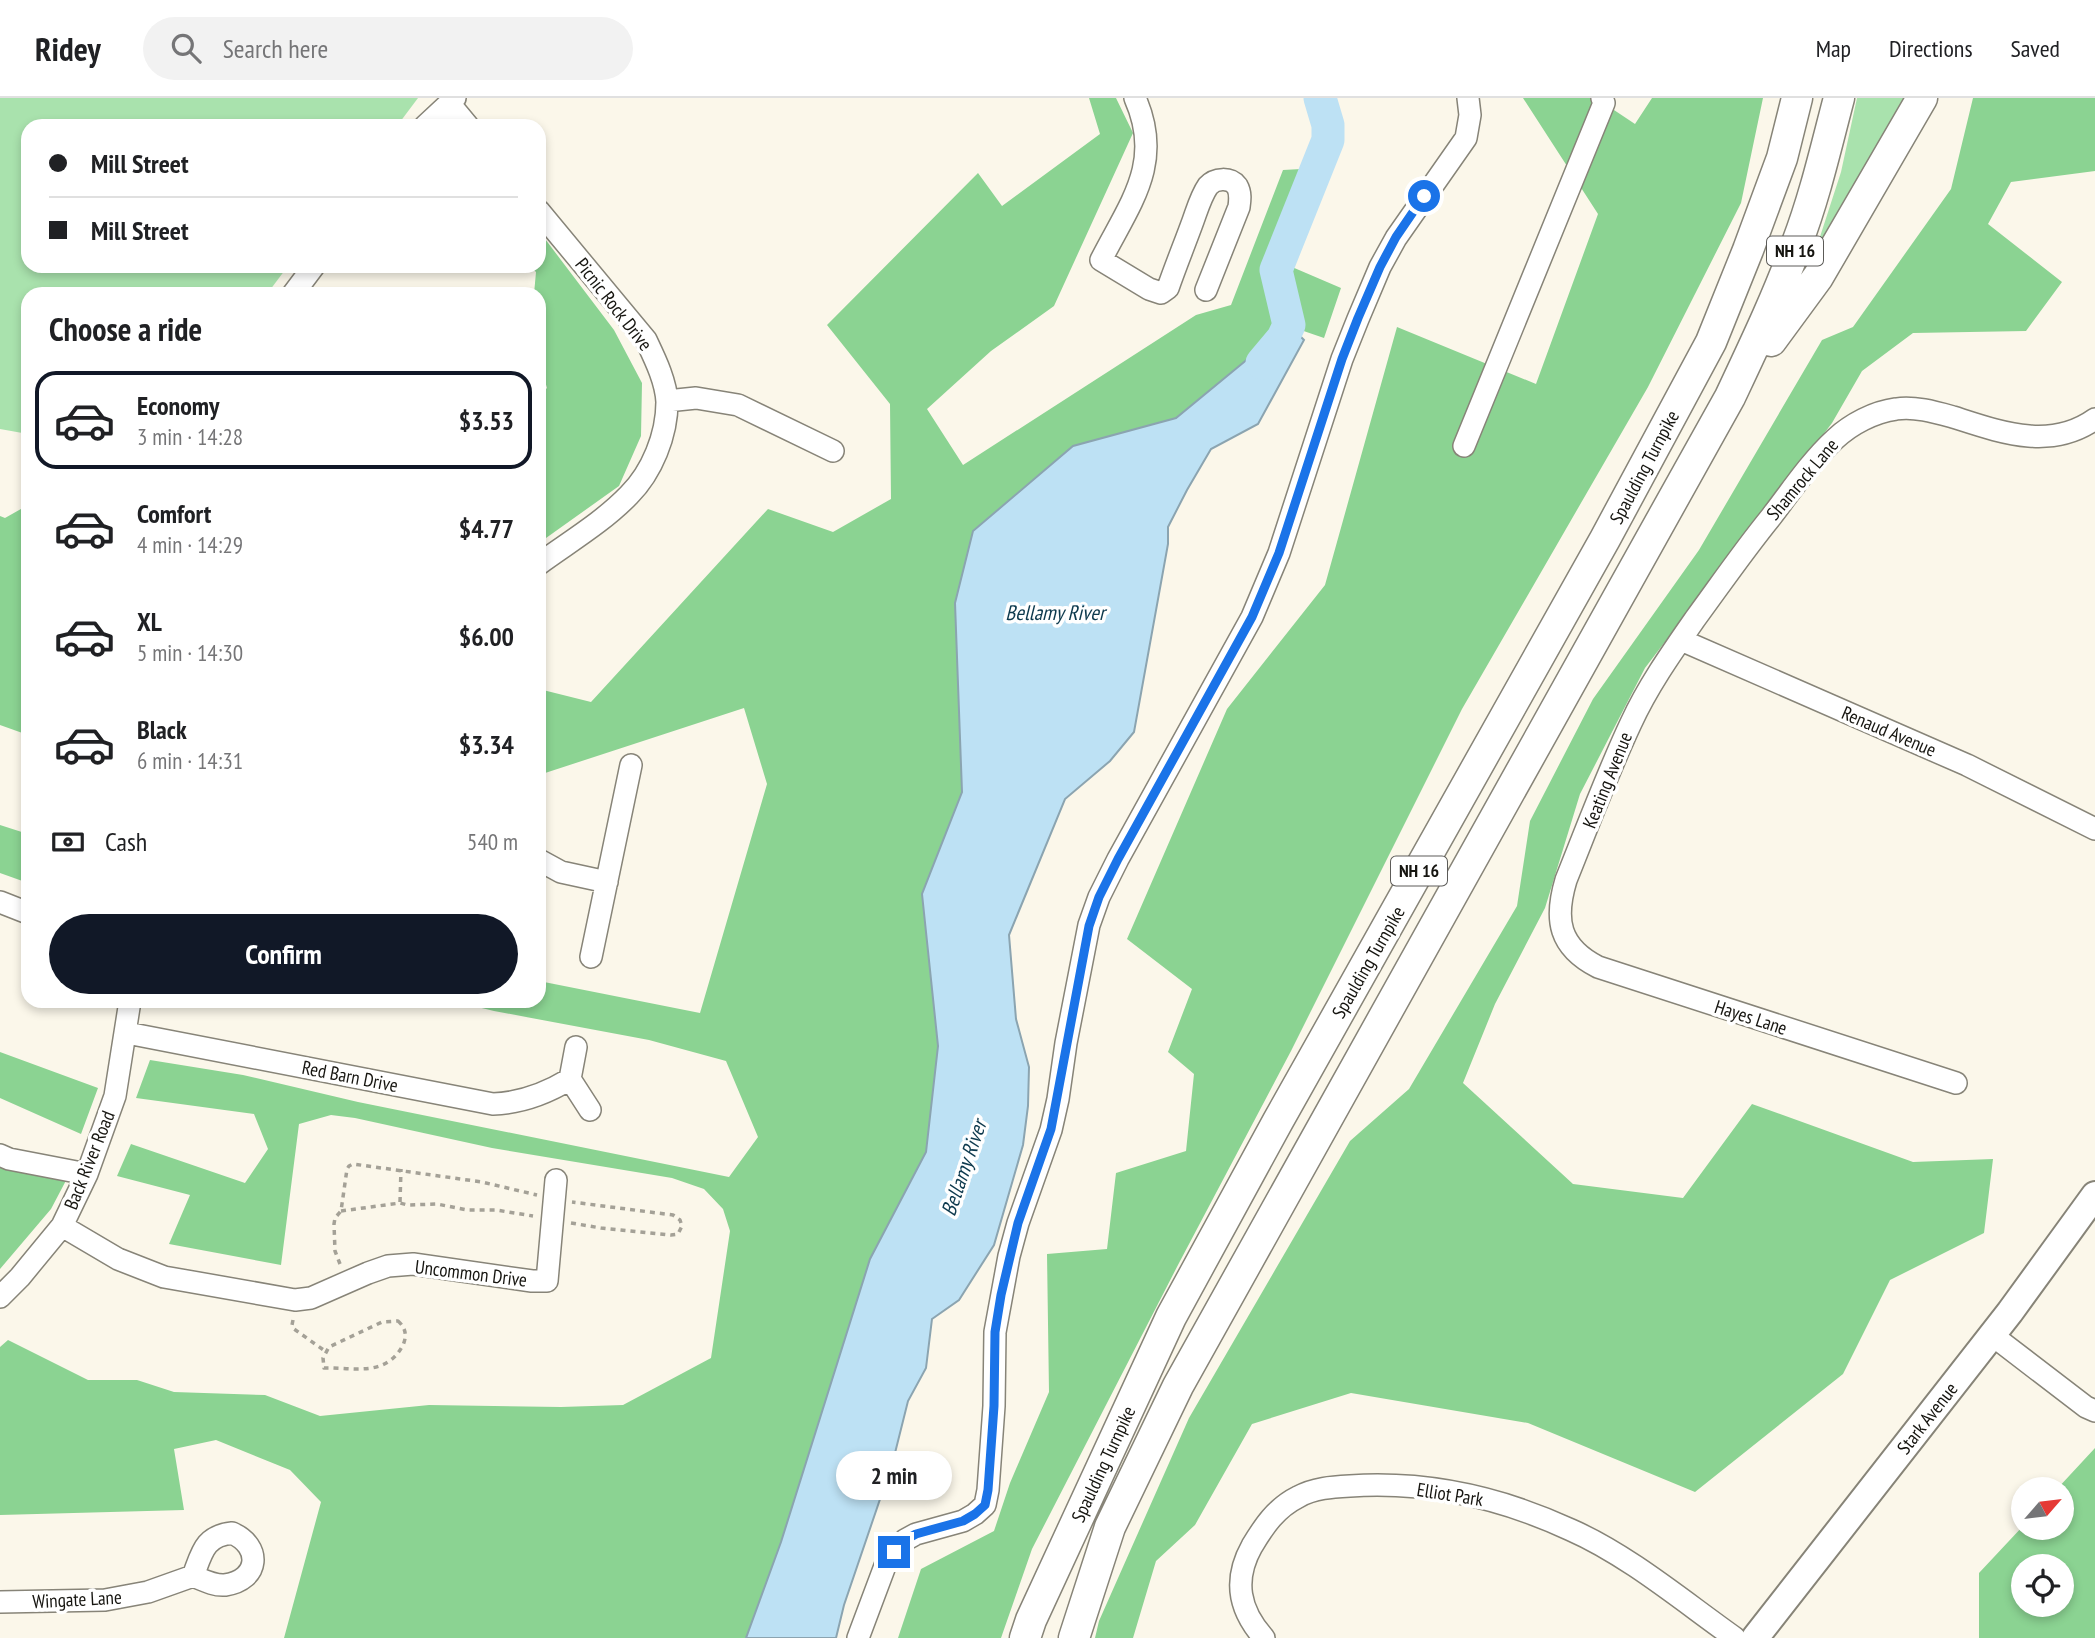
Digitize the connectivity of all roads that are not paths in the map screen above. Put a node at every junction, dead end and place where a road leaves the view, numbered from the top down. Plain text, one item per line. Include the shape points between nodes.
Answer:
1 (1135, 98) edge
2 (1468, 98) edge
3 (1602, 98) edge
4 (1797, 98) edge
5 (1839, 98) edge
6 (1922, 98) edge
7 (452, 101) edge
8 (433, 119) edge
9 (464, 119) edge
10 (546, 220) edge
11 (1206, 290) dead end
12 (1730, 397) junction
13 (667, 401) junction
14 (2095, 419) edge
15 (1464, 446) dead end
16 (833, 451) dead end
17 (546, 559) edge
18 (1681, 640) junction
19 (631, 765) dead end
20 (2095, 829) edge
21 (546, 864) edge
22 (607, 882) junction
23 (0, 902) edge
24 (21, 910) edge
25 (1561, 929) joint
26 (591, 957) dead end
27 (129, 1008) edge
28 (127, 1033) junction
29 (576, 1046) dead end
30 (570, 1079) junction
31 (1956, 1083) dead end
32 (590, 1110) dead end
33 (0, 1155) edge
34 (87, 1174) junction
35 (2095, 1195) edge
36 (555, 1199) road end
37 (62, 1226) junction
38 (0, 1297) edge
39 (1992, 1335) junction
40 (2095, 1411) edge
41 (194, 1576) dead end
42 (0, 1602) edge
43 (858, 1638) edge
44 (1025, 1638) edge
45 (1074, 1638) edge
46 (1264, 1638) edge
47 (1735, 1638) edge
48 (1755, 1638) edge

1 - 11 street via 1144,124 1146,163 1101,260 1161,293 1168,288 1208,187 1221,179 1232,181 1240,195 1239,207
2 - 43 street via 1466,138 1396,237 1358,318 1279,553 1252,617 1118,859 1089,926 1051,1129 1018,1223 1001,1295 985,1505 963,1521 905,1540 885,1566
3 - 15 street via 1604,103
4 - 44 highway, Spaulding Turnpike / NH 16 via 1782,158 1711,342 1171,1317
5 - 12 highway, Spaulding Turnpike / NH 16 via 1798,241
6 - 12 highway via 1818,277
7 - 8 street
7 - 9 street
10 - 13 street, Picnic Rock Drive via 646,341
12 - 45 highway, Spaulding Turnpike / NH 16 via 1178,1386 1110,1527
13 - 16 street via 696,398 738,405
13 - 17 street, Picnic Rock Drive via 659,443 636,487
14 - 18 street, Shamrock Lane via 2050,437 2008,434 1919,409 1876,413 1837,437 1820,454 1740,555
18 - 20 street, Renaud Avenue via 1967,765
18 - 25 street, Keating Avenue via 1620,748 1560,898
19 - 22 street
21 - 22 street via 561,872
22 - 26 street
23 - 24 street
25 - 31 street, Hayes Lane via 1573,951 1598,967
27 - 28 street, Back River Road
28 - 30 street, Red Barn Drive via 493,1104 517,1102
28 - 34 street, Back River Road via 115,1096
29 - 30 street
30 - 32 street
33 - 34 street
34 - 37 street, Back River Road
35 - 39 main road, Stark Avenue
36 - 37 street, Uncommon Drive via 547,1282 413,1264 388,1266 311,1298 295,1300 164,1277 118,1259
37 - 38 street, Back River Road
39 - 40 street
39 - 48 main road, Stark Avenue
41 - 42 street, Wingate Lane via 149,1592 105,1600
46 - 47 street, Elliot Park via 1243,1605 1240,1581 1248,1554 1266,1523 1298,1496 1319,1489 1375,1484 1466,1494 1572,1530 1634,1566

